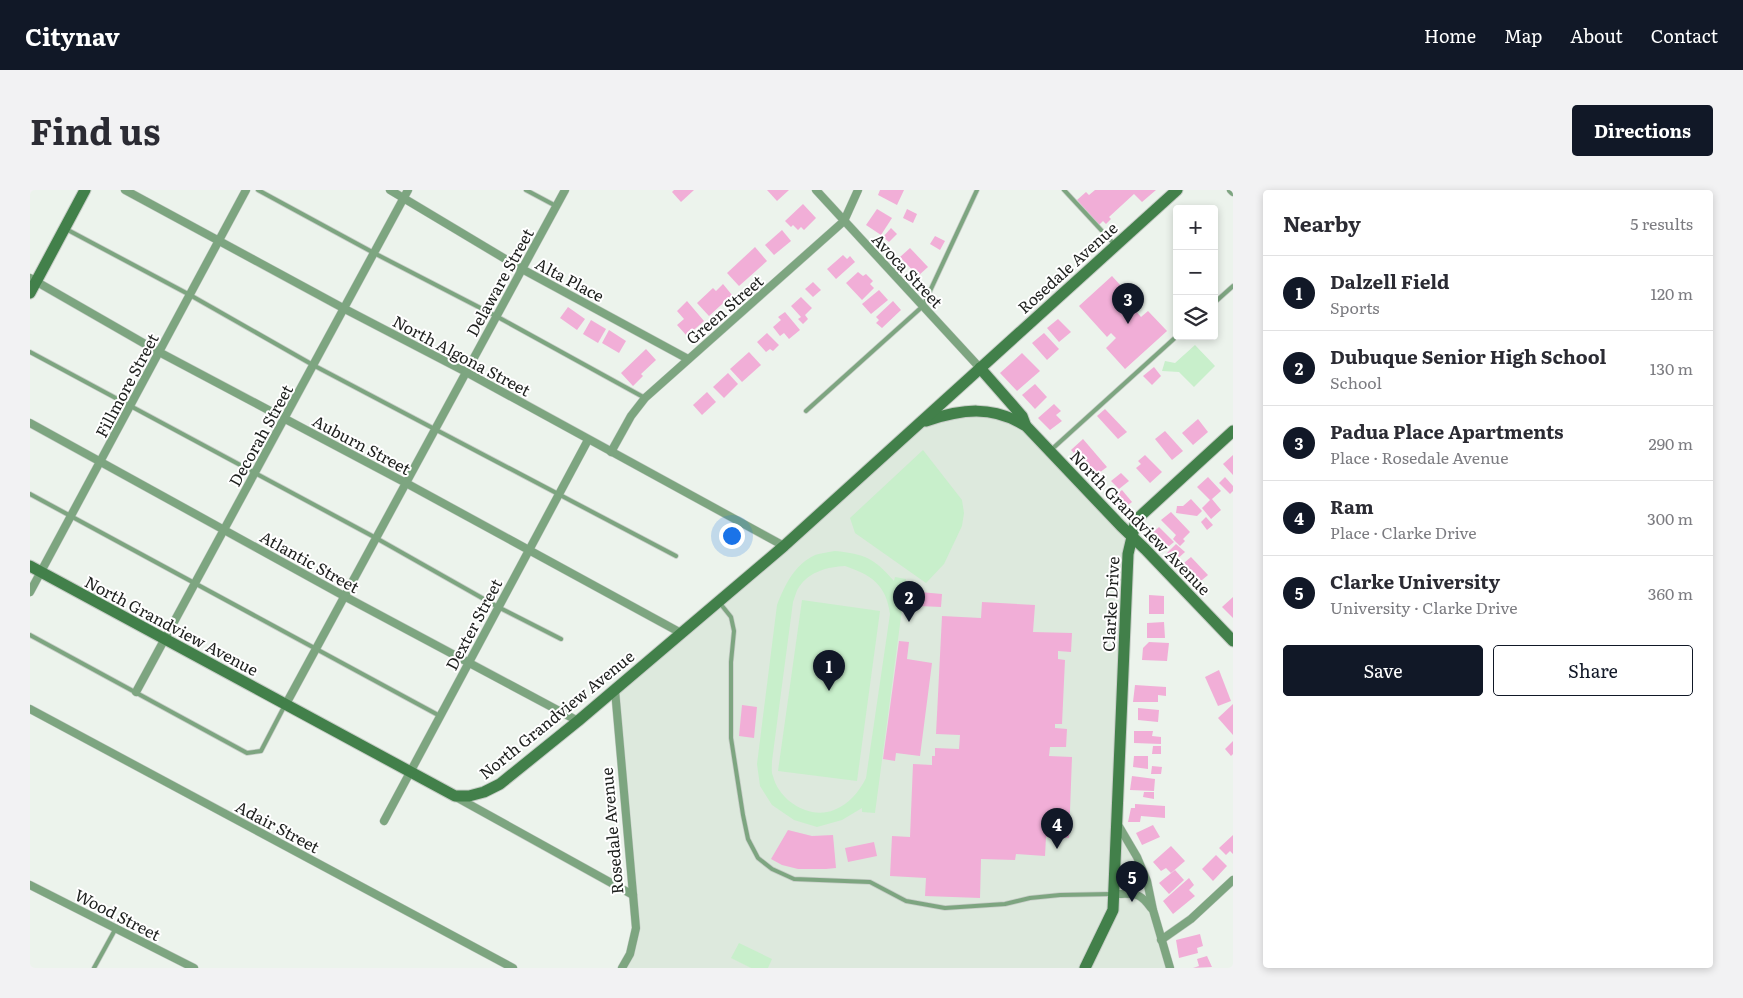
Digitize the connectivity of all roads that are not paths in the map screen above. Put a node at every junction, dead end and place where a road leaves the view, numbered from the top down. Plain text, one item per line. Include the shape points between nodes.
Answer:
1 (85, 190) edge
2 (125, 190) edge
3 (246, 190) edge
4 (258, 190) edge
5 (390, 190) edge
6 (408, 190) edge
7 (526, 190) edge
8 (565, 190) edge
9 (816, 190) edge
10 (858, 190) edge
11 (977, 190) edge
12 (1064, 190) edge
13 (1177, 190) edge
14 (404, 198) junction
15 (556, 206) junction
16 (844, 221) junction
17 (64, 228) junction
18 (219, 241) junction
19 (1115, 245) junction
20 (374, 253) junction
21 (522, 269) junction
22 (33, 280) edge
23 (1233, 286) edge
24 (30, 293) edge
25 (190, 295) junction
26 (1218, 299) edge
27 (923, 306) junction
28 (343, 308) junction
29 (496, 316) junction
30 (1173, 340) edge
31 (30, 352) edge
32 (159, 352) junction
33 (688, 359) junction
34 (313, 365) junction
35 (980, 368) junction
36 (466, 372) junction
37 (646, 398) junction
38 (130, 406) junction
39 (806, 411) dead end
40 (284, 419) junction
41 (30, 423) edge
42 (920, 423) junction
43 (1026, 426) junction
44 (436, 428) junction
45 (1233, 431) edge
46 (588, 440) junction
47 (1050, 451) junction
48 (611, 452) junction
49 (100, 462) junction
50 (254, 473) junction
51 (406, 483) junction
52 (30, 494) edge
53 (558, 495) junction
54 (71, 516) junction
55 (223, 530) junction
56 (1132, 536) junction
57 (376, 538) junction
58 (784, 546) junction
59 (529, 550) junction
60 (676, 556) dead end
61 (30, 566) edge
62 (41, 572) junction
63 (194, 583) junction
64 (30, 592) edge
65 (344, 596) junction
66 (718, 602) junction
67 (498, 607) junction
68 (681, 633) junction
69 (30, 635) edge
70 (561, 638) dead end
71 (163, 640) junction
72 (1233, 641) edge
73 (315, 650) junction
74 (469, 662) junction
75 (615, 690) junction
76 (136, 692) junction
77 (286, 704) junction
78 (30, 709) edge
79 (440, 716) junction
80 (578, 721) junction
81 (410, 773) junction
82 (455, 796) junction
83 (384, 821) dead end
84 (1117, 822) junction
85 (1233, 880) edge
86 (30, 885) edge
87 (1114, 894) junction
88 (633, 895) junction
89 (1152, 910) junction
90 (116, 928) junction
91 (1161, 940) junction
92 (94, 968) edge
93 (194, 968) edge
94 (513, 968) edge
95 (622, 968) edge
96 (1084, 968) edge
97 (1170, 968) edge

1 - 17 street
2 - 18 street, North Algona Street
3 - 18 street, Fillmore Street
4 - 20 lane
5 - 14 street, Alta Place
6 - 14 street, Decorah Street
7 - 15 lane
8 - 15 street, Delaware Street
9 - 16 street, Avoca Street
10 - 16 street, Green Street
11 - 27 lane
12 - 19 lane
13 - 19 street, Rosedale Avenue
14 - 20 street, Decorah Street
14 - 21 street, Alta Place
15 - 21 street, Delaware Street
16 - 27 street, Avoca Street
16 - 33 street, Green Street
17 - 22 street
17 - 25 lane
18 - 25 street, Fillmore Street
18 - 28 street, North Algona Street
19 - 35 street, Rosedale Avenue
20 - 28 street, Decorah Street
20 - 29 lane
21 - 29 street, Delaware Street
21 - 33 street, Alta Place
22 - 24 street
22 - 32 street, Auburn Street
23 - 26 lane
25 - 32 street, Fillmore Street
25 - 34 lane
27 - 35 street, Avoca Street
27 - 39 lane
28 - 34 street, Decorah Street
28 - 36 street, North Algona Street
29 - 36 street, Delaware Street
29 - 37 lane
30 - 47 lane
31 - 38 lane
32 - 38 street, Fillmore Street
32 - 40 street, Auburn Street
33 - 37 street, Green Street
34 - 40 street, Decorah Street
34 - 44 lane
35 - 42 street, North Grandview Avenue
35 - 43 street, North Grandview Avenue via 1022,416
36 - 44 street, Delaware Street
36 - 46 street, North Algona Street
37 - 48 street, Green Street via 631,416
38 - 49 street, Fillmore Street
38 - 50 lane
40 - 50 street, Decorah Street
40 - 51 street, Auburn Street
41 - 49 street, Atlantic Street
42 - 43 street, North Grandview Avenue via 947,414 975,410 995,412
42 - 58 street, North Grandview Avenue
43 - 47 street, North Grandview Avenue
44 - 51 street, Delaware Street
44 - 53 lane
45 - 56 street, Clarke Drive via 1136,520
46 - 48 street, North Algona Street
46 - 53 street, Dexter Street
47 - 56 street, North Grandview Avenue
48 - 58 street, North Algona Street
49 - 54 street, Fillmore Street
49 - 55 street, Atlantic Street
50 - 55 street, Decorah Street
50 - 57 lane
51 - 57 street, Delaware Street
51 - 59 street, Auburn Street
52 - 54 lane
53 - 59 street, Dexter Street
53 - 60 lane
54 - 62 street, Fillmore Street
54 - 63 lane
55 - 63 street, Decorah Street
55 - 65 street, Atlantic Street
56 - 72 street, North Grandview Avenue
56 - 84 street, Clarke Drive via 1128,554
57 - 65 street, Delaware Street
57 - 67 lane
58 - 66 street, North Grandview Avenue
59 - 67 street, Dexter Street
59 - 68 street, Auburn Street
61 - 62 street, North Grandview Avenue
62 - 64 street, Fillmore Street
62 - 71 street, North Grandview Avenue
63 - 71 street, Decorah Street
63 - 73 lane
65 - 73 street, Delaware Street
65 - 74 street, Atlantic Street
66 - 68 street, North Grandview Avenue
66 - 87 lane via 731,618 734,630 731,738 742,816 748,839 758,858 772,869 794,879 870,882 906,901 945,908 1006,904 1060,895
67 - 70 lane
67 - 74 street, Dexter Street
68 - 75 street, North Grandview Avenue
69 - 76 lane
71 - 76 street, Decorah Street
71 - 77 street, North Grandview Avenue
73 - 77 street, Delaware Street
73 - 79 lane
74 - 79 street, Dexter Street
74 - 80 street, Atlantic Street
75 - 80 street, North Grandview Avenue
75 - 88 street, Rosedale Avenue
76 - 77 lane via 247,753 261,751
77 - 81 street, North Grandview Avenue
78 - 94 street, Adair Street
79 - 81 street, Dexter Street
80 - 82 street, North Grandview Avenue via 500,784 477,794
81 - 82 street, North Grandview Avenue
81 - 83 street, Dexter Street
82 - 88 street
84 - 87 street, Clarke Drive
84 - 89 street via 1147,881
85 - 91 street via 1191,919
86 - 90 street, Wood Street
87 - 89 street via 1143,897
87 - 96 street, Clarke Drive via 1113,910
88 - 95 street, Rosedale Avenue via 636,928 630,954
89 - 91 street
90 - 92 lane
90 - 93 street, Wood Street
91 - 97 street

